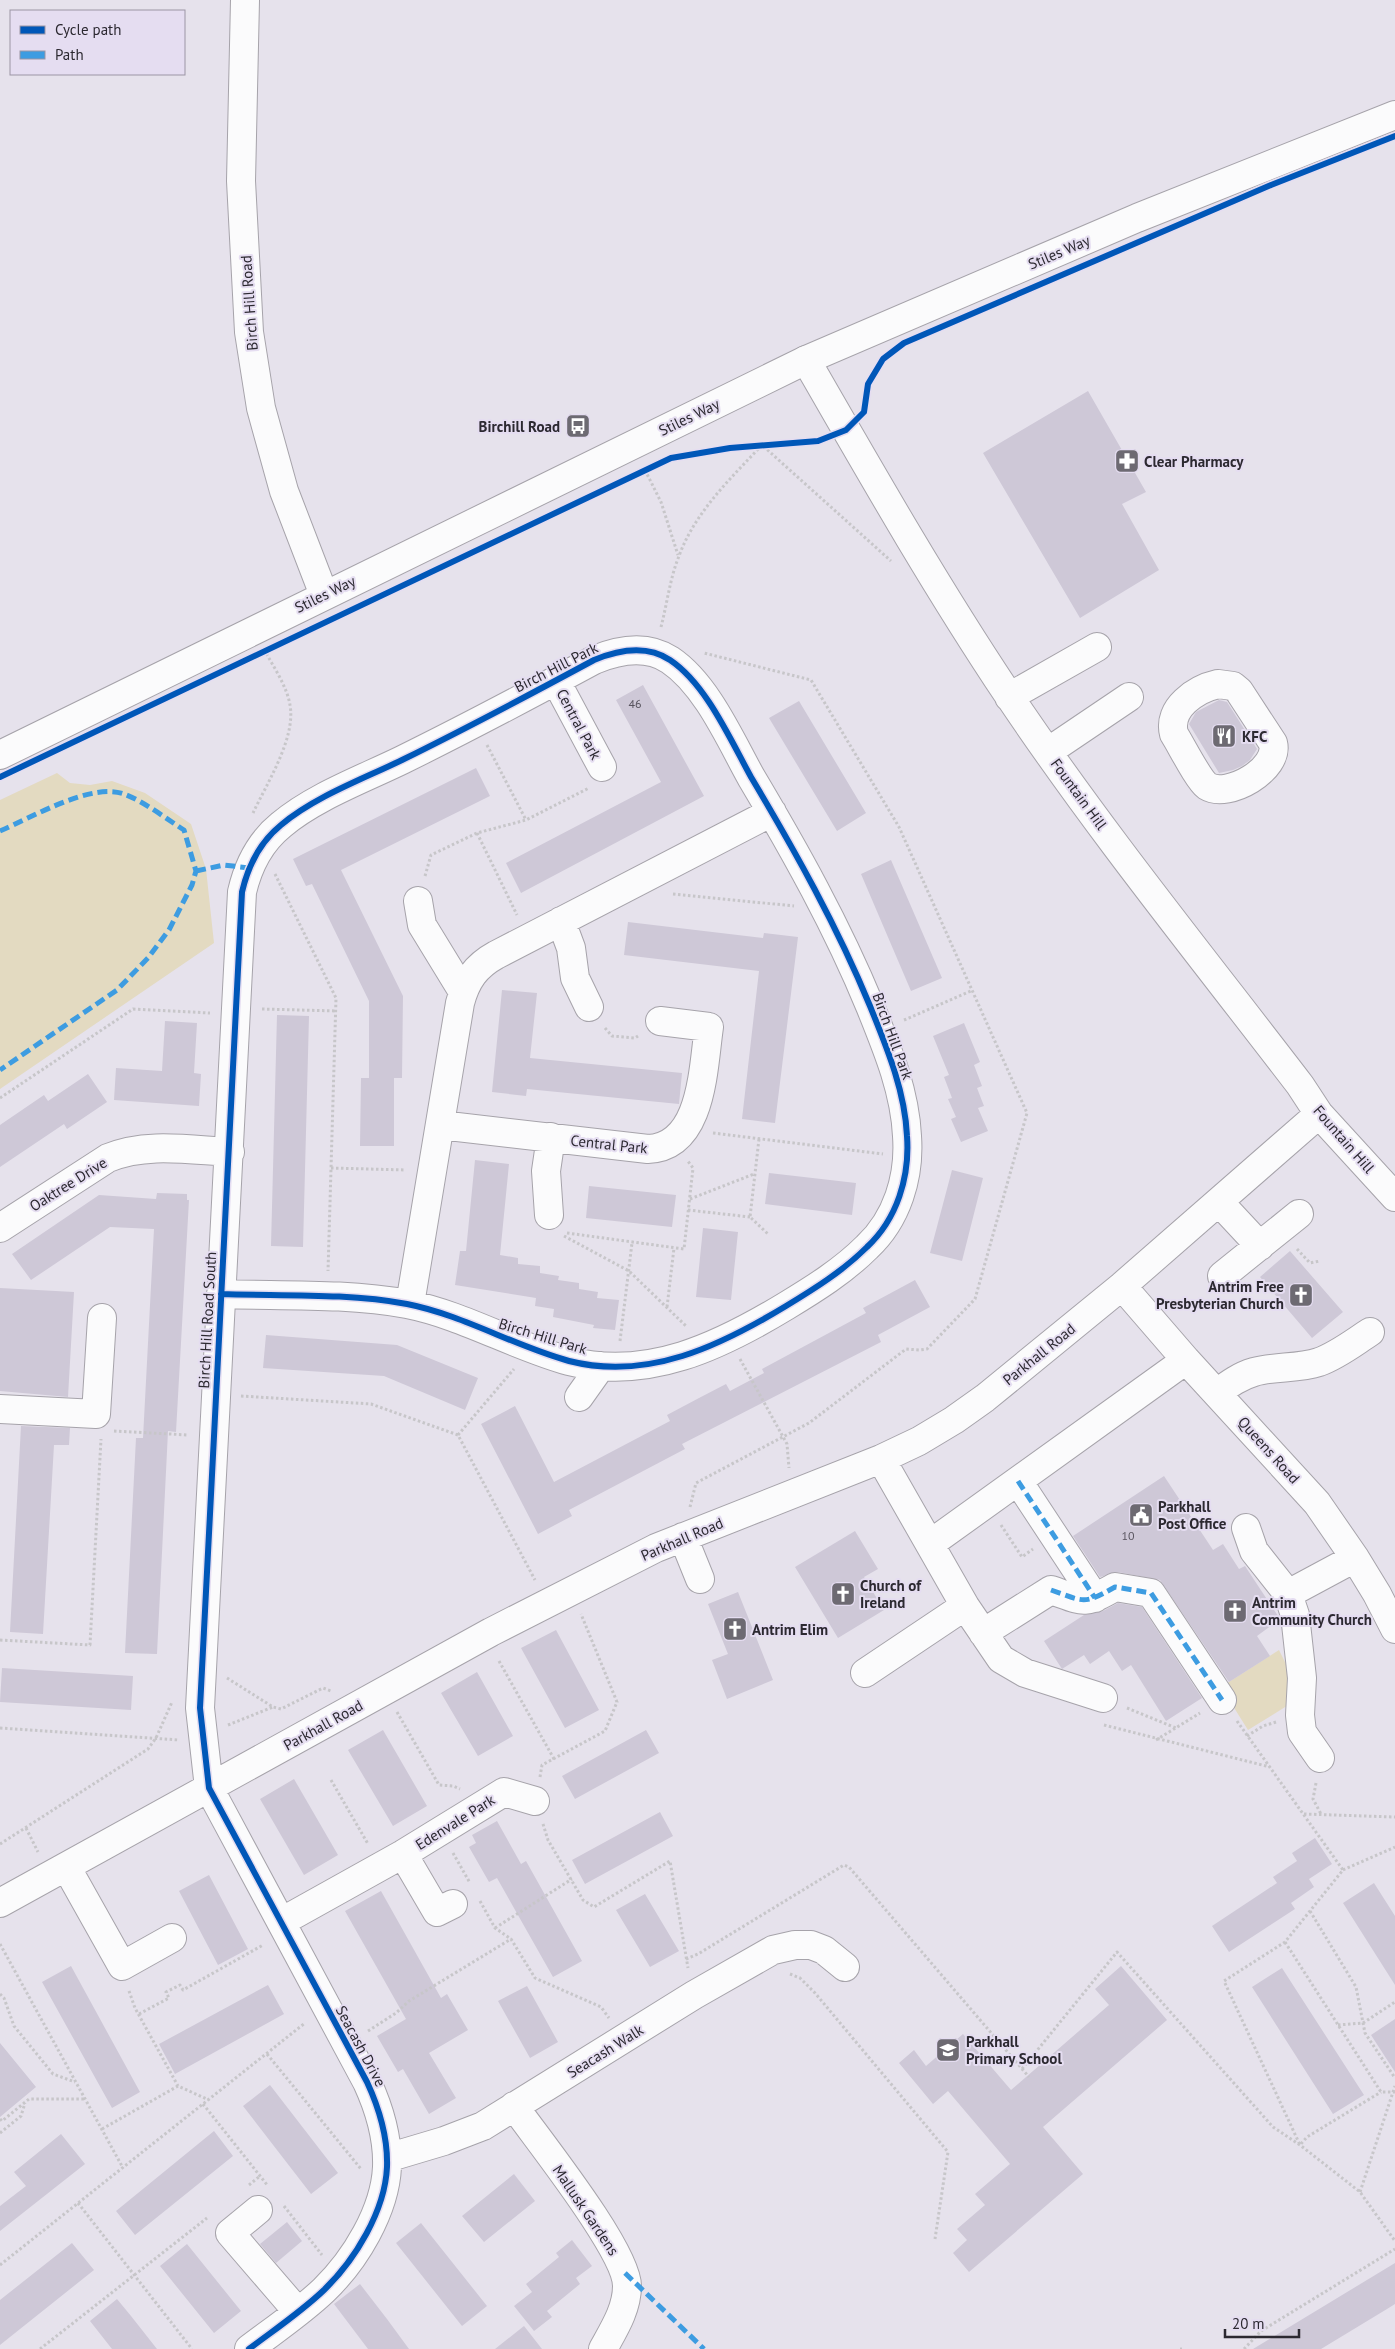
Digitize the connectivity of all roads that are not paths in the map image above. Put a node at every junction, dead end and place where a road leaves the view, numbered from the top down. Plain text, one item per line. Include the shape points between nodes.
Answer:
1 (245, 0) edge
2 (1395, 115) edge
3 (806, 360) junction
4 (324, 595) junction
5 (1097, 647) dead end
6 (556, 680) junction
7 (1009, 697) junction
8 (1129, 697) dead end
9 (1049, 751) junction
10 (0, 755) edge
11 (602, 768) road end
12 (772, 812) junction
13 (255, 855) joint
14 (418, 901) road end
15 (561, 921) junction
16 (463, 992) junction
17 (589, 1008) road end
18 (660, 1021) road end
19 (1319, 1114) junction
20 (440, 1125) junction
21 (551, 1137) junction
22 (230, 1152) junction
23 (1395, 1197) edge
24 (1219, 1202) junction
25 (1299, 1214) dead end
26 (552, 1223) road end
27 (0, 1228) edge
28 (1260, 1246) junction
29 (1222, 1276) dead end
30 (1122, 1286) junction
31 (221, 1294) junction
32 (410, 1304) junction
33 (102, 1318) dead end
34 (1370, 1332) dead end
35 (1186, 1360) junction
36 (609, 1366) junction
37 (1217, 1392) junction
38 (579, 1396) dead end
39 (0, 1409) edge
40 (881, 1459) junction
41 (1018, 1481) junction
42 (1246, 1528) dead end
43 (683, 1537) junction
44 (930, 1544) junction
45 (1355, 1558) junction
46 (700, 1579) dead end
47 (1288, 1594) junction
48 (1096, 1598) junction
49 (965, 1606) junction
50 (1395, 1629) edge
51 (984, 1633) junction
52 (865, 1673) dead end
53 (1103, 1698) road end
54 (1222, 1700) road end
55 (1320, 1758) dead end
56 (209, 1788) junction
57 (535, 1801) road end
58 (392, 1860) junction
59 (67, 1868) junction
60 (464, 1898) road end
61 (0, 1903) edge
62 (284, 1927) junction
63 (172, 1938) dead end
64 (845, 1967) dead end
65 (514, 2106) junction
66 (386, 2169) junction
67 (252, 2199) road end
68 (298, 2312) junction
69 (249, 2349) edge
70 (603, 2349) edge

1 - 4 street, Birch Hill Road via 241,181 249,332 261,408 282,482
2 - 3 street, Stiles Way via 1138,218
3 - 4 street, Stiles Way
3 - 7 street, Fountain Hill via 928,569
4 - 10 street, Stiles Way
5 - 7 street
6 - 11 street, Central Park
6 - 12 street, Birch Hill Park via 614,652 639,650 662,655 682,670 712,708
6 - 13 street, Birch Hill Park via 294,815
7 - 9 street, Fountain Hill
8 - 9 street
9 - 19 street, Fountain Hill
12 - 15 street
12 - 36 street, Birch Hill Park via 851,961 894,1065 903,1104 908,1156 904,1185 895,1208 870,1245 813,1290 717,1344 661,1362
13 - 22 street, Birch Hill Road South via 242,892
14 - 16 street via 422,925
15 - 16 street via 482,963 473,972
15 - 17 street via 571,948 576,978
16 - 20 street
18 - 21 street, Central Park via 709,1027 699,1096 695,1113 687,1126 666,1145 654,1149
19 - 23 street, Fountain Hill
19 - 24 street, Parkhall Road
20 - 21 street, Central Park
20 - 32 street
21 - 26 street, Central Park via 546,1171
22 - 27 street, Oaktree Drive via 160,1148 123,1152 108,1158
22 - 31 street, Birch Hill Road South
24 - 28 street
24 - 30 street, Parkhall Road
25 - 28 street
28 - 29 street
30 - 35 street, Queens Road
30 - 40 street, Parkhall Road via 985,1398 920,1441
31 - 32 street, Birch Hill Park via 373,1299
31 - 56 street, Birch Hill Road South via 200,1708
32 - 36 street, Birch Hill Park via 572,1362
33 - 39 street via 99,1422
34 - 37 street via 1339,1353 1320,1361 1254,1372
35 - 37 street, Queens Road
35 - 41 street
36 - 38 street
37 - 45 street, Queens Road via 1318,1503
40 - 43 street, Parkhall Road
40 - 44 street
41 - 44 street
41 - 48 street
42 - 47 street via 1254,1551
43 - 46 street
43 - 56 street, Parkhall Road via 547,1603
44 - 49 street
45 - 47 street
45 - 50 street, Queens Road
47 - 55 street via 1296,1624 1302,1678 1302,1732
48 - 51 street via 1083,1601 1051,1590
48 - 54 street via 1115,1586 1151,1593
49 - 51 street
49 - 52 street
51 - 53 street via 996,1653 1011,1666
56 - 59 street, Parkhall Road
56 - 62 street, Seacash Drive
57 - 58 street, Edenvale Park via 504,1792
58 - 60 street, Edenvale Park via 437,1912
58 - 62 street, Edenvale Park
59 - 61 street, Parkhall Road
59 - 63 street via 122,1966
62 - 66 street, Seacash Drive via 375,2099
64 - 65 street, Seacash Walk via 818,1947 805,1944 773,1950
65 - 66 street via 470,2132
65 - 70 street, Mallusk Gardens via 608,2238 625,2273 627,2285 623,2308
66 - 68 street, Seacash Drive via 369,2227 355,2251 324,2290
67 - 68 street via 230,2233
68 - 69 street, Seacash Drive

